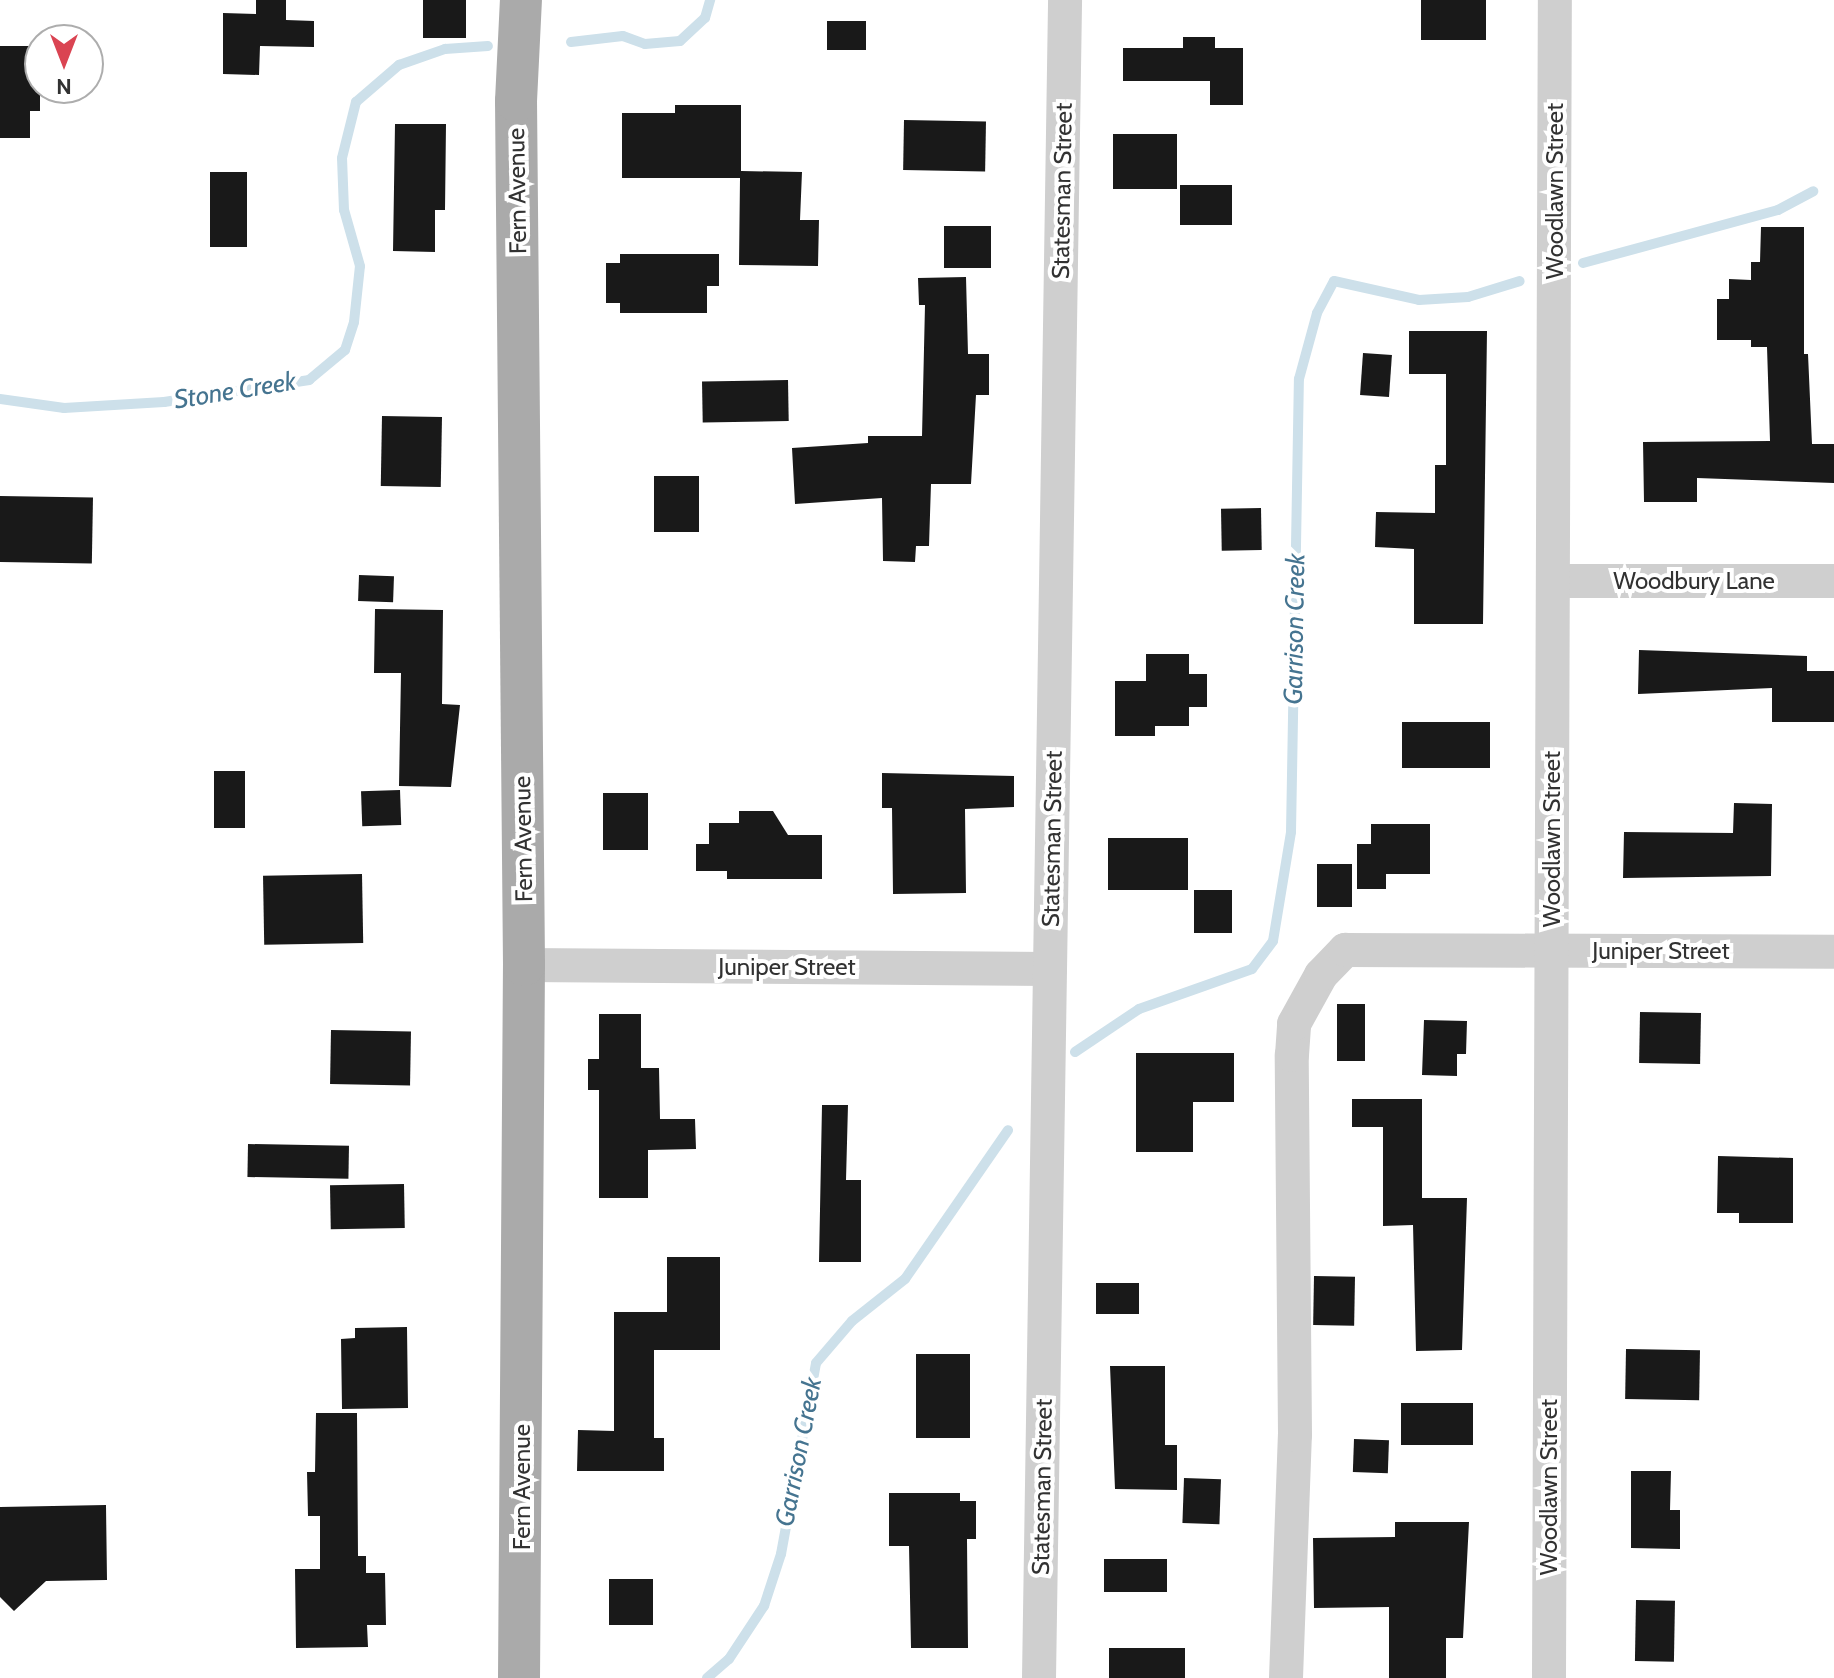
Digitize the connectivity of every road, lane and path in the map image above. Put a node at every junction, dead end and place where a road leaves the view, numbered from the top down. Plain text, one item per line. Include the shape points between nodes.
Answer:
1 (521, 0) edge
2 (1065, 0) edge
3 (1555, 0) edge
4 (1553, 581) junction
5 (1834, 581) edge
6 (1552, 951) junction
7 (1834, 952) edge
8 (524, 965) junction
9 (1050, 969) junction
10 (519, 1678) edge
11 (1039, 1678) edge
12 (1286, 1678) edge
13 (1549, 1678) edge

1 - 8 main road, Fern Avenue via 516,101
2 - 9 street, Statesman Street
3 - 4 street, Woodlawn Street
4 - 5 street, Woodbury Lane
4 - 6 street, Woodlawn Street
6 - 7 street, Juniper Street
6 - 12 street, Juniper Street via 1345,950 1305,997 1294,1024 1295,1435
6 - 13 street, Woodlawn Street
8 - 9 street, Juniper Street
8 - 10 main road, Fern Avenue
9 - 11 street, Statesman Street

